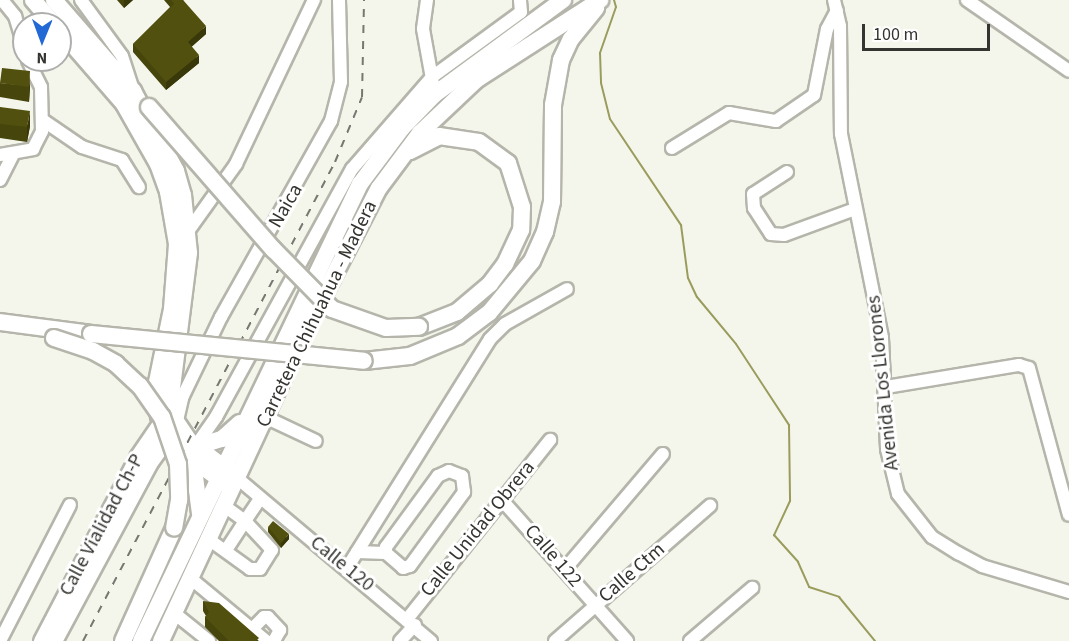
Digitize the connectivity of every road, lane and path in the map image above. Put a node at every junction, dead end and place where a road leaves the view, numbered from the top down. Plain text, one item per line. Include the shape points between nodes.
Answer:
1 (2, 0) edge
2 (33, 0) edge
3 (54, 0) edge
4 (81, 0) edge
5 (314, 0) edge
6 (339, 0) edge
7 (427, 0) edge
8 (520, 0) edge
9 (563, 0) edge
10 (602, 0) edge
11 (967, 0) edge
12 (836, 5) edge
13 (6, 10) edge
14 (44, 12) edge
15 (72, 44) edge
16 (1069, 71) edge
17 (34, 72) edge
18 (432, 77) junction
19 (435, 94) junction
20 (140, 99) junction
21 (44, 121) junction
22 (672, 148) dead end
23 (407, 152) junction
24 (14, 153) junction
25 (0, 155) edge
26 (787, 172) dead end
27 (0, 180) edge
28 (139, 187) dead end
29 (855, 209) junction
30 (189, 230) junction
31 (567, 290) dead end
32 (0, 322) edge
33 (0, 330) edge
34 (886, 387) junction
35 (247, 416) junction
36 (265, 417) junction
37 (168, 424) junction
38 (550, 440) dead end
39 (316, 441) dead end
40 (194, 454) junction
41 (663, 454) dead end
42 (227, 477) junction
43 (260, 499) junction
44 (501, 499) junction
45 (70, 505) dead end
46 (223, 505) junction
47 (710, 506) dead end
48 (1069, 515) edge
49 (208, 518) junction
50 (245, 521) junction
51 (207, 538) junction
52 (359, 549) junction
53 (226, 550) junction
54 (386, 550) junction
55 (346, 568) junction
56 (565, 569) junction
57 (189, 577) junction
58 (752, 588) dead end
59 (1069, 592) edge
60 (596, 605) junction
61 (174, 613) junction
62 (411, 621) junction
63 (252, 629) junction
64 (0, 641) edge
65 (41, 641) edge
66 (54, 641) edge
67 (123, 641) edge
68 (141, 641) edge
69 (161, 641) edge
70 (209, 641) edge
71 (266, 641) edge
72 (274, 641) edge
73 (400, 641) edge
74 (431, 641) edge
75 (555, 641) edge
76 (627, 641) edge
77 (690, 641) edge

1 - 13 street
2 - 14 highway
3 - 20 highway
4 - 20 street via 122,56
5 - 30 street via 236,164
6 - 37 street, Naica via 341,82 331,121 221,317
7 - 18 street via 423,29
8 - 18 street via 521,12
9 - 19 highway, Carretera Chihuahua - Madera
10 - 23 highway, Carretera Chihuahua - Madera via 483,75 441,111
10 - 32 highway, bridge via 561,60 553,105 552,202 545,232 532,261 489,313 458,336 410,356 364,362
11 - 16 street
12 - 22 street via 827,29 814,95 776,121 729,113
12 - 29 street, Avenida Los Llorones via 841,134
15 - 37 highway via 138,123 168,192 176,255 172,309 156,391
17 - 21 street via 41,87
18 - 19 street
18 - 40 street via 352,169
19 - 35 highway, Carretera Chihuahua - Madera via 402,128 350,202
20 - 23 highway, bridge via 280,257 332,309 386,328 419,327 457,312 490,284 506,264 521,230 522,207 508,163 478,142 440,136
20 - 30 highway via 176,171
21 - 24 street via 33,149
21 - 28 street via 82,147 122,160
23 - 36 highway, Carretera Chihuahua - Madera via 358,224
24 - 25 street
24 - 27 street
26 - 29 street via 753,194 754,208 771,234 784,235
29 - 34 street, Avenida Los Llorones via 882,338
30 - 37 highway via 187,277 170,375
31 - 52 street via 505,324 490,339
33 - 67 highway, bridge via 54,338 116,363 162,417 178,464 179,500 174,528
34 - 48 street via 1019,365 1029,368
34 - 59 street, Avenida Los Llorones via 891,474 898,494 913,516 932,537 982,566
35 - 40 highway via 222,439
35 - 42 highway, Carretera Chihuahua - Madera
36 - 39 street
36 - 42 highway, Carretera Chihuahua - Madera
37 - 40 highway
37 - 65 main road, Calle Vialidad Ch-P via 137,457
37 - 66 main road, Calle Vialidad Ch-P
38 - 44 street, Calle Unidad Obrera
40 - 42 highway
40 - 49 highway
41 - 56 street
42 - 43 street, Calle 120
42 - 46 highway
42 - 49 highway
43 - 50 street
43 - 55 street, Calle 120
44 - 56 street, Calle 122
44 - 62 street, Calle Unidad Obrera
45 - 64 street
46 - 49 highway
46 - 50 street
47 - 60 street, Calle Ctm
49 - 51 highway
49 - 68 highway
50 - 53 street
50 - 53 street via 270,546 271,556 260,569 254,570
51 - 53 street
51 - 57 highway
52 - 54 street
52 - 55 street
54 - 54 street via 403,568 410,566 464,492 462,476 449,471 438,476
55 - 62 street, Calle 120
56 - 60 street, Calle 122
57 - 61 highway
57 - 63 street
58 - 77 street
60 - 75 street, Calle Ctm
60 - 76 street, Calle 122
61 - 69 highway
61 - 70 street
62 - 73 street, Calle Unidad Obrera
62 - 74 street, Calle 120
63 - 71 street
63 - 72 street via 268,617 280,630

